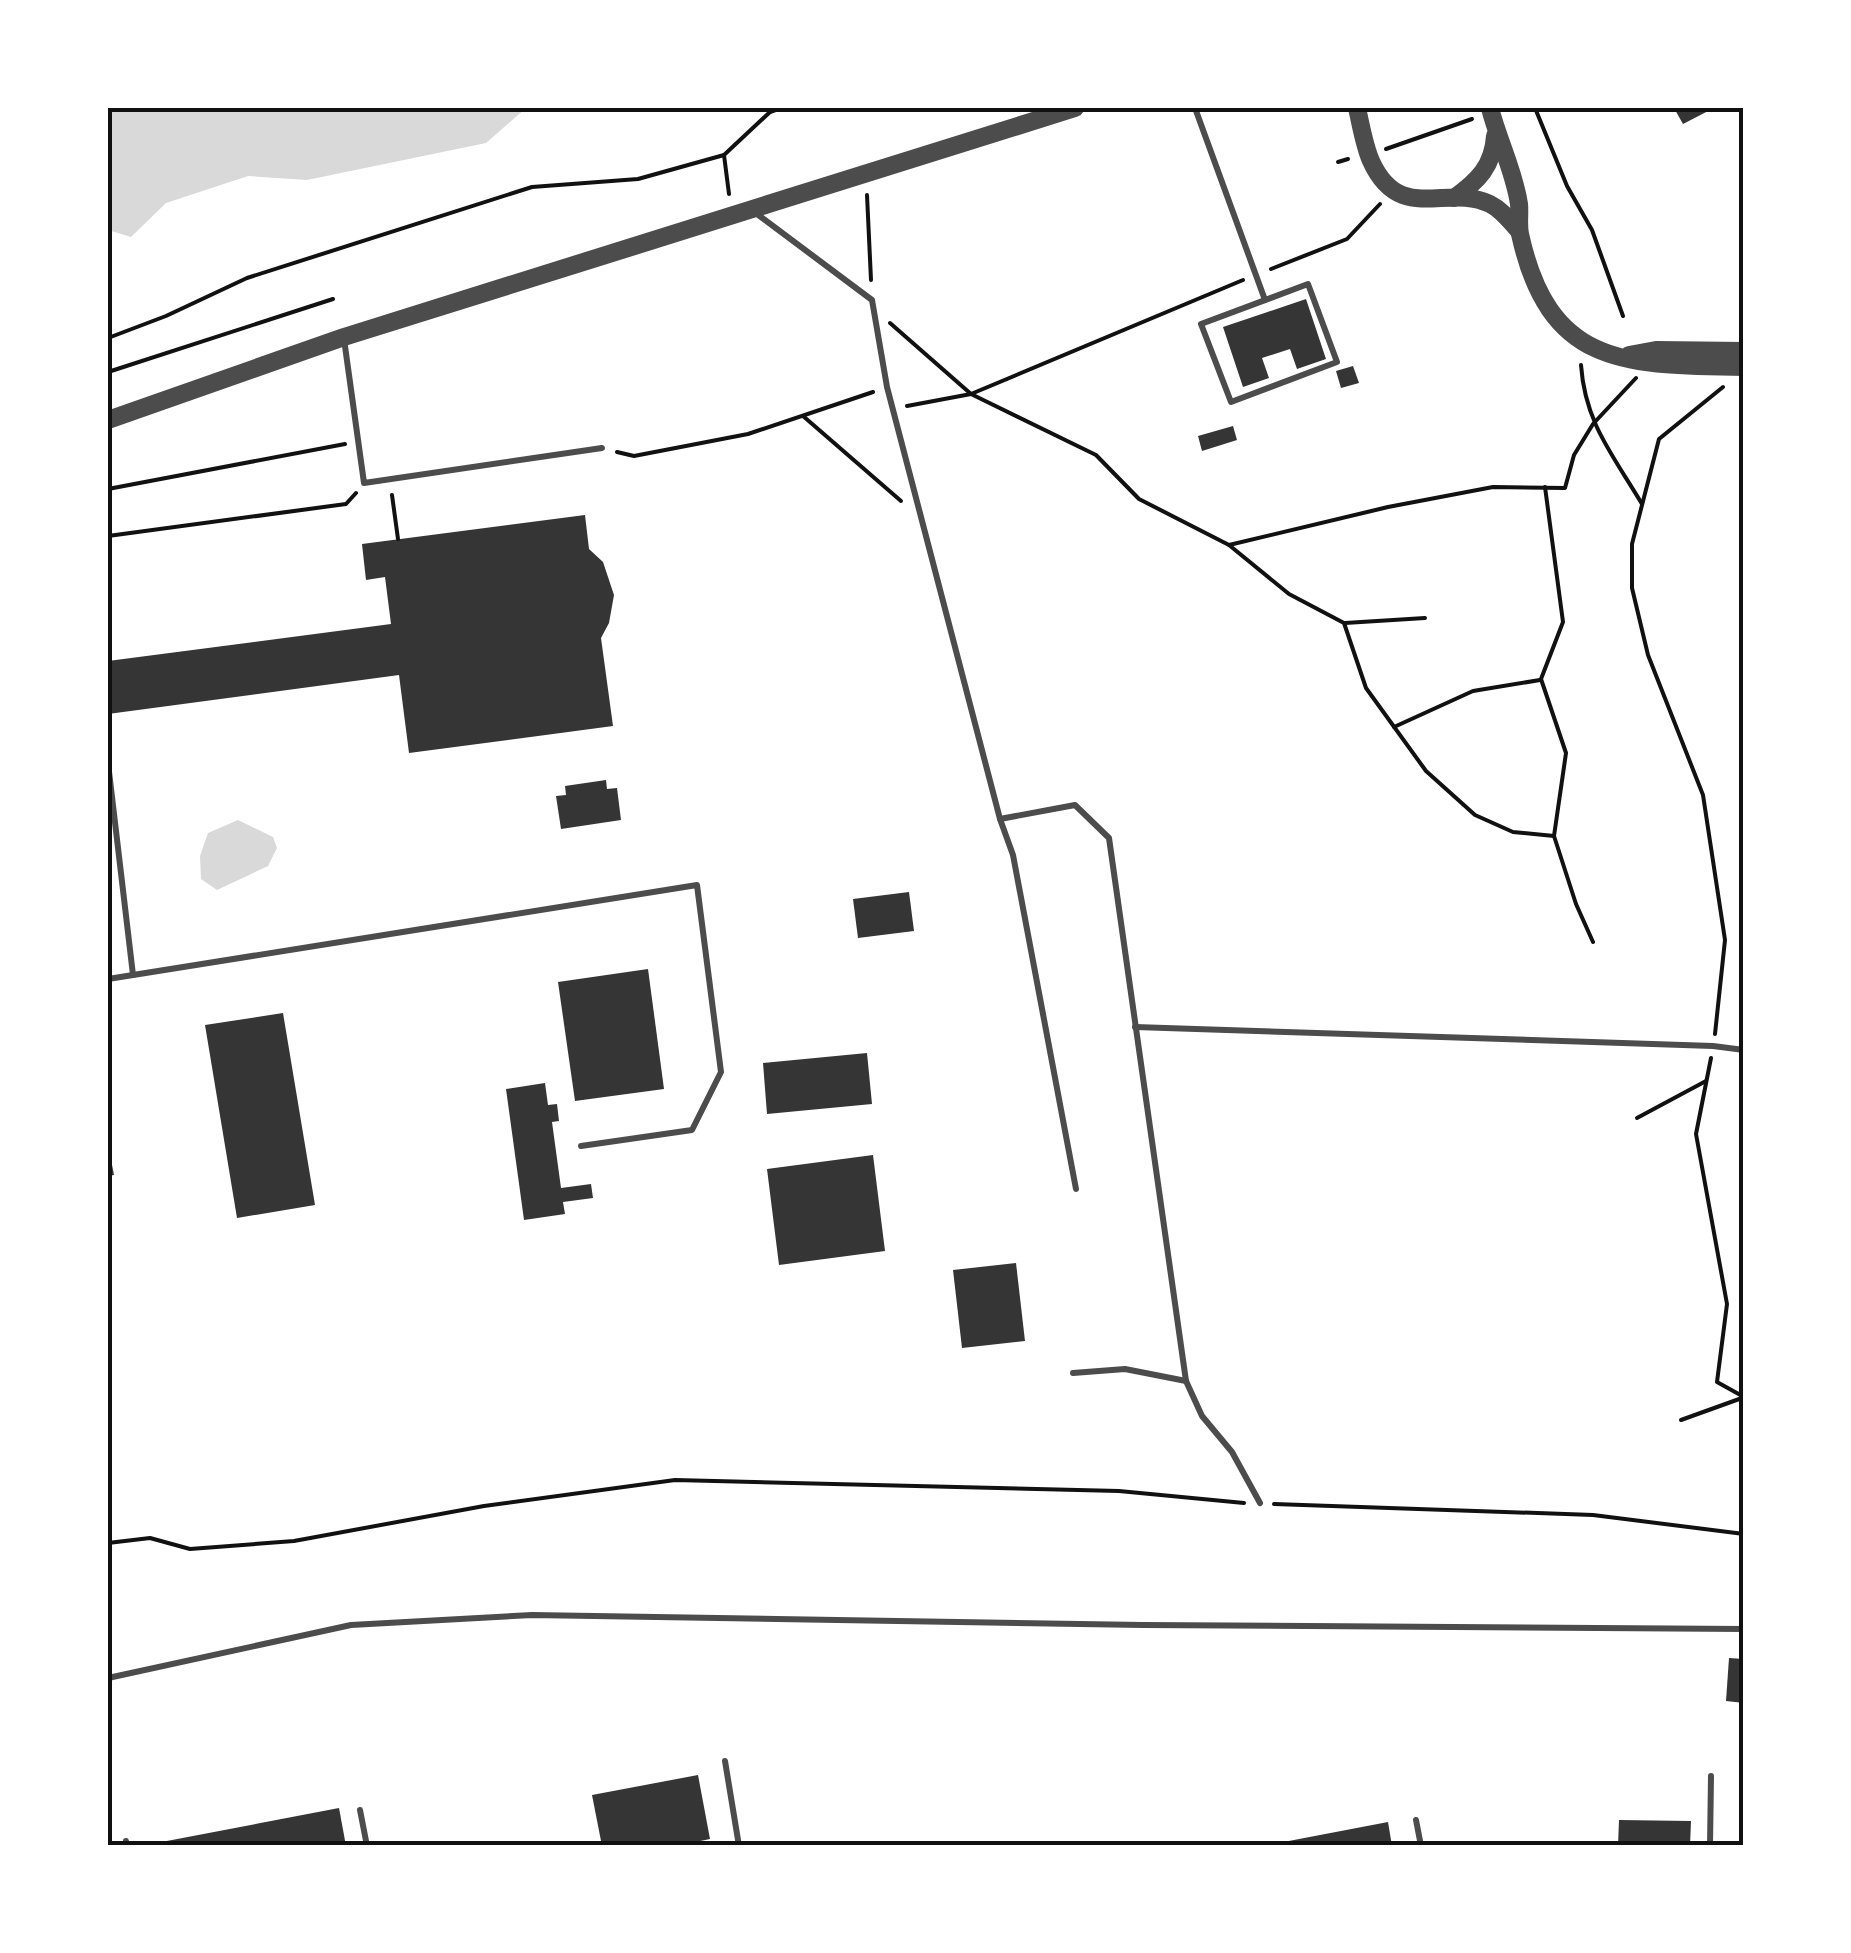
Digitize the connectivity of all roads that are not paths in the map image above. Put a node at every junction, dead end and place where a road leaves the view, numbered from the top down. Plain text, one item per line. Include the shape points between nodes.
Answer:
1 (1075, 108) edge
2 (1194, 108) edge
3 (1357, 108) edge
4 (1490, 108) edge
5 (1496, 131) junction
6 (1454, 198) junction
7 (741, 211) junction
8 (1519, 231) junction
9 (1265, 300) junction
10 (344, 338) junction
11 (1744, 351) edge
12 (1624, 356) junction
13 (1739, 373) edge
14 (108, 420) edge
15 (602, 448) road end
16 (108, 762) edge
17 (1000, 818) junction
18 (132, 975) junction
19 (108, 979) edge
20 (1135, 1027) junction
21 (1744, 1050) edge
22 (581, 1146) dead end
23 (1076, 1189) dead end
24 (1072, 1373) dead end
25 (1186, 1381) junction
26 (1260, 1504) road end
27 (1744, 1629) edge
28 (108, 1678) edge
29 (725, 1761) dead end
30 (1711, 1776) dead end
31 (360, 1810) dead end
32 (1416, 1820) dead end
33 (367, 1846) edge
34 (739, 1846) edge
35 (1421, 1846) edge
36 (1710, 1846) edge

1 - 7 street
2 - 9 lane
3 - 6 street via 1368,154 1393,189 1424,201
4 - 5 street
5 - 6 street via 1482,175
5 - 8 street via 1519,204
6 - 8 street via 1492,205
7 - 10 street
7 - 17 lane via 872,300 887,388
8 - 12 street via 1539,291 1564,330
9 - 9 lane via 1201,324 1231,402 1337,362 1308,284
10 - 14 street
10 - 15 lane via 364,483
11 - 12 street
12 - 13 street
16 - 18 lane
17 - 20 lane via 1076,805 1109,838
17 - 23 lane via 1013,855
18 - 19 lane
18 - 22 lane via 697,885 720,1072 692,1130
20 - 21 lane
20 - 25 lane
24 - 25 lane via 1125,1370
25 - 26 lane
27 - 28 lane via 532,1615 351,1625
29 - 34 lane
30 - 36 lane
31 - 33 lane
32 - 35 lane

